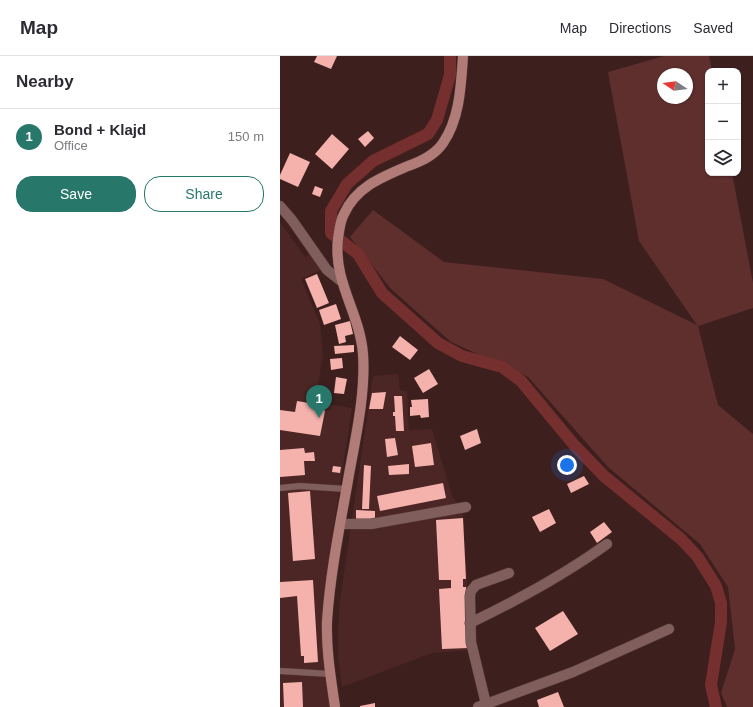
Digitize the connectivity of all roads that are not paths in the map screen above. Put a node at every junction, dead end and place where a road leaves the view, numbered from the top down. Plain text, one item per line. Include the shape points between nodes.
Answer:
1 (463, 56) edge
2 (280, 206) edge
3 (341, 281) junction
4 (280, 488) edge
5 (346, 489) junction
6 (466, 507) dead end
7 (341, 524) junction
8 (607, 544) dead end
9 (509, 573) dead end
10 (470, 623) junction
11 (670, 629) dead end
12 (280, 671) edge
13 (331, 674) junction
14 (482, 705) edge
15 (336, 707) edge

1 - 3 main road via 458,107 443,144 422,161 384,176 365,187 352,200 343,215 337,247
2 - 3 street via 327,270
3 - 5 main road via 363,352 358,421
4 - 5 lane via 300,486
5 - 7 main road
6 - 7 street via 371,524
7 - 13 main road via 327,622
8 - 10 street via 548,582
9 - 10 street via 474,587 470,596
10 - 14 street
11 - 14 street via 573,672
12 - 13 lane
13 - 15 main road

